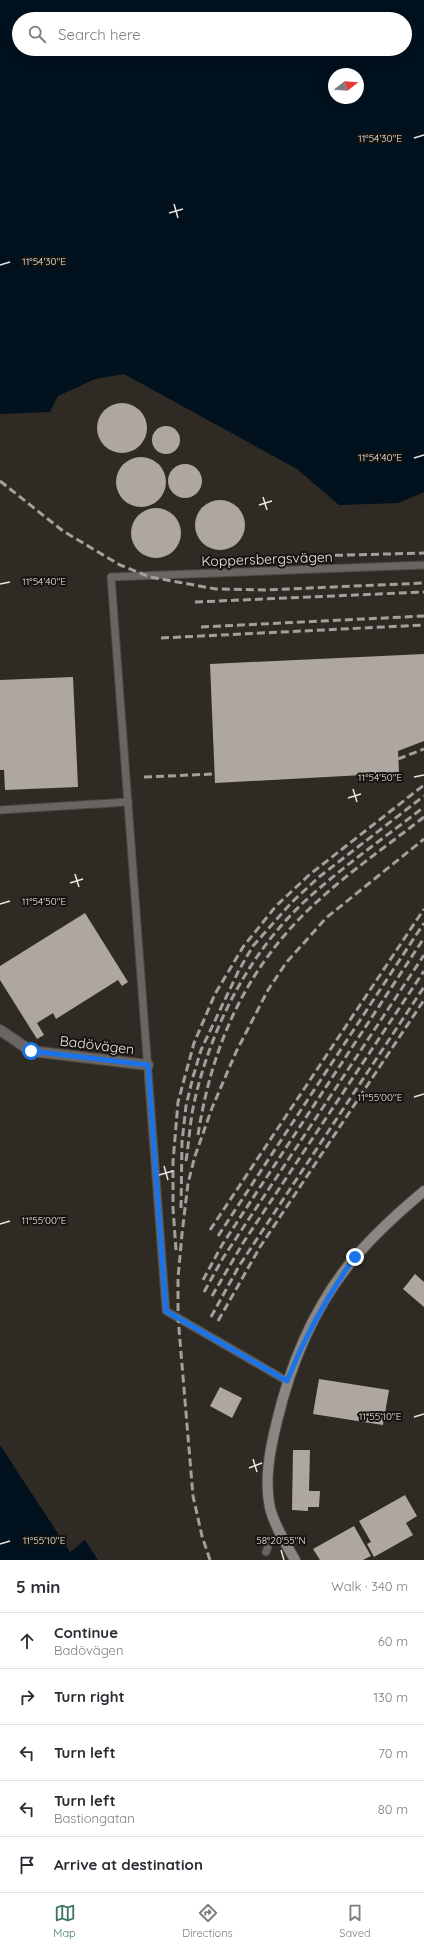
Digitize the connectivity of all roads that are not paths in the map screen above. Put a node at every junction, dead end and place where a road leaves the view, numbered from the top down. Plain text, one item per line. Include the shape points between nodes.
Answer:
1 (424, 565) edge
2 (128, 802) junction
3 (0, 810) edge
4 (0, 1030) edge
5 (148, 1065) junction
6 (424, 1191) edge
7 (287, 1381) junction
8 (281, 1535) junction
9 (266, 1552) dead end
10 (295, 1560) edge

1 - 2 lane, Koppersbergsvägen via 111,577
2 - 3 lane
2 - 5 lane
4 - 5 street, Badövägen via 31,1051
5 - 7 lane via 166,1311
6 - 7 main road via 355,1257 320,1309
7 - 8 main road via 273,1436 268,1476 270,1508
8 - 9 lane via 269,1544
8 - 10 main road

